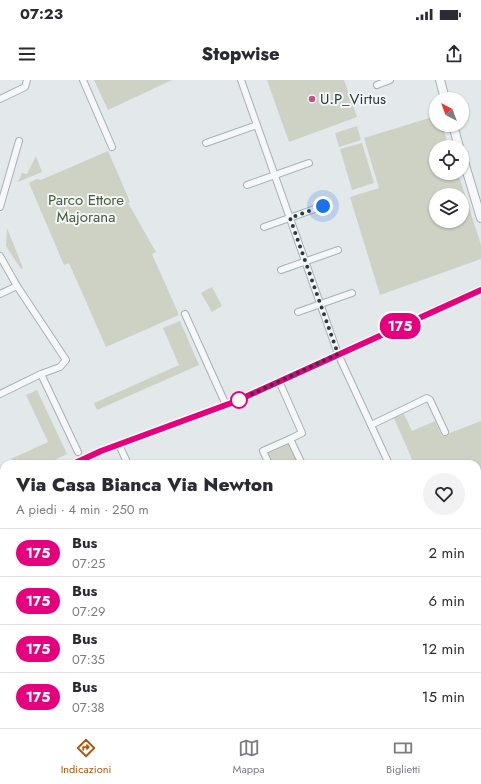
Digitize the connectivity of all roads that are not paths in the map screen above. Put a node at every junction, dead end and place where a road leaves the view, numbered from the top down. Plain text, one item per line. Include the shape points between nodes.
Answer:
1 (27, 80) edge
2 (83, 80) edge
3 (241, 80) edge
4 (390, 80) edge
5 (440, 80) edge
6 (377, 85) dead end
7 (443, 92) edge
8 (0, 99) edge
9 (257, 125) junction
10 (19, 142) dead end
11 (206, 143) dead end
12 (112, 147) dead end
13 (309, 163) dead end
14 (274, 175) junction
15 (469, 178) edge
16 (247, 185) dead end
17 (0, 203) edge
18 (323, 206) dead end
19 (481, 217) edge
20 (290, 218) junction
21 (264, 228) dead end
22 (338, 250) dead end
23 (0, 256) edge
24 (305, 261) junction
25 (281, 270) dead end
26 (17, 286) junction
27 (481, 290) edge
28 (352, 293) dead end
29 (0, 294) edge
30 (320, 304) junction
31 (298, 312) dead end
32 (185, 314) dead end
33 (338, 354) junction
34 (42, 374) junction
35 (279, 381) junction
36 (0, 394) edge
37 (226, 405) junction
38 (371, 425) junction
39 (445, 432) dead end
40 (290, 439) junction
41 (119, 445) junction
42 (78, 452) dead end
43 (83, 460) edge
44 (126, 460) edge
45 (267, 460) edge
46 (300, 460) edge
47 (387, 460) edge

1 - 8 street via 25,87
2 - 12 street
3 - 9 street
4 - 6 street
5 - 7 street
9 - 11 street
9 - 14 street
10 - 17 street
13 - 14 street
14 - 16 street
14 - 20 street
15 - 19 street
18 - 20 street
20 - 21 street
20 - 24 street
22 - 24 street
23 - 26 street
24 - 25 street
24 - 30 street
26 - 29 street
26 - 34 street via 64,357 65,363 60,368
27 - 33 street
28 - 30 street
30 - 31 street
30 - 33 street
32 - 37 street
33 - 35 street
33 - 38 street
34 - 36 street
34 - 42 street
35 - 37 street
35 - 40 street via 302,433
37 - 41 street
38 - 39 street via 427,398
38 - 47 street
40 - 45 street via 263,451
40 - 46 street
41 - 43 street
41 - 44 street

